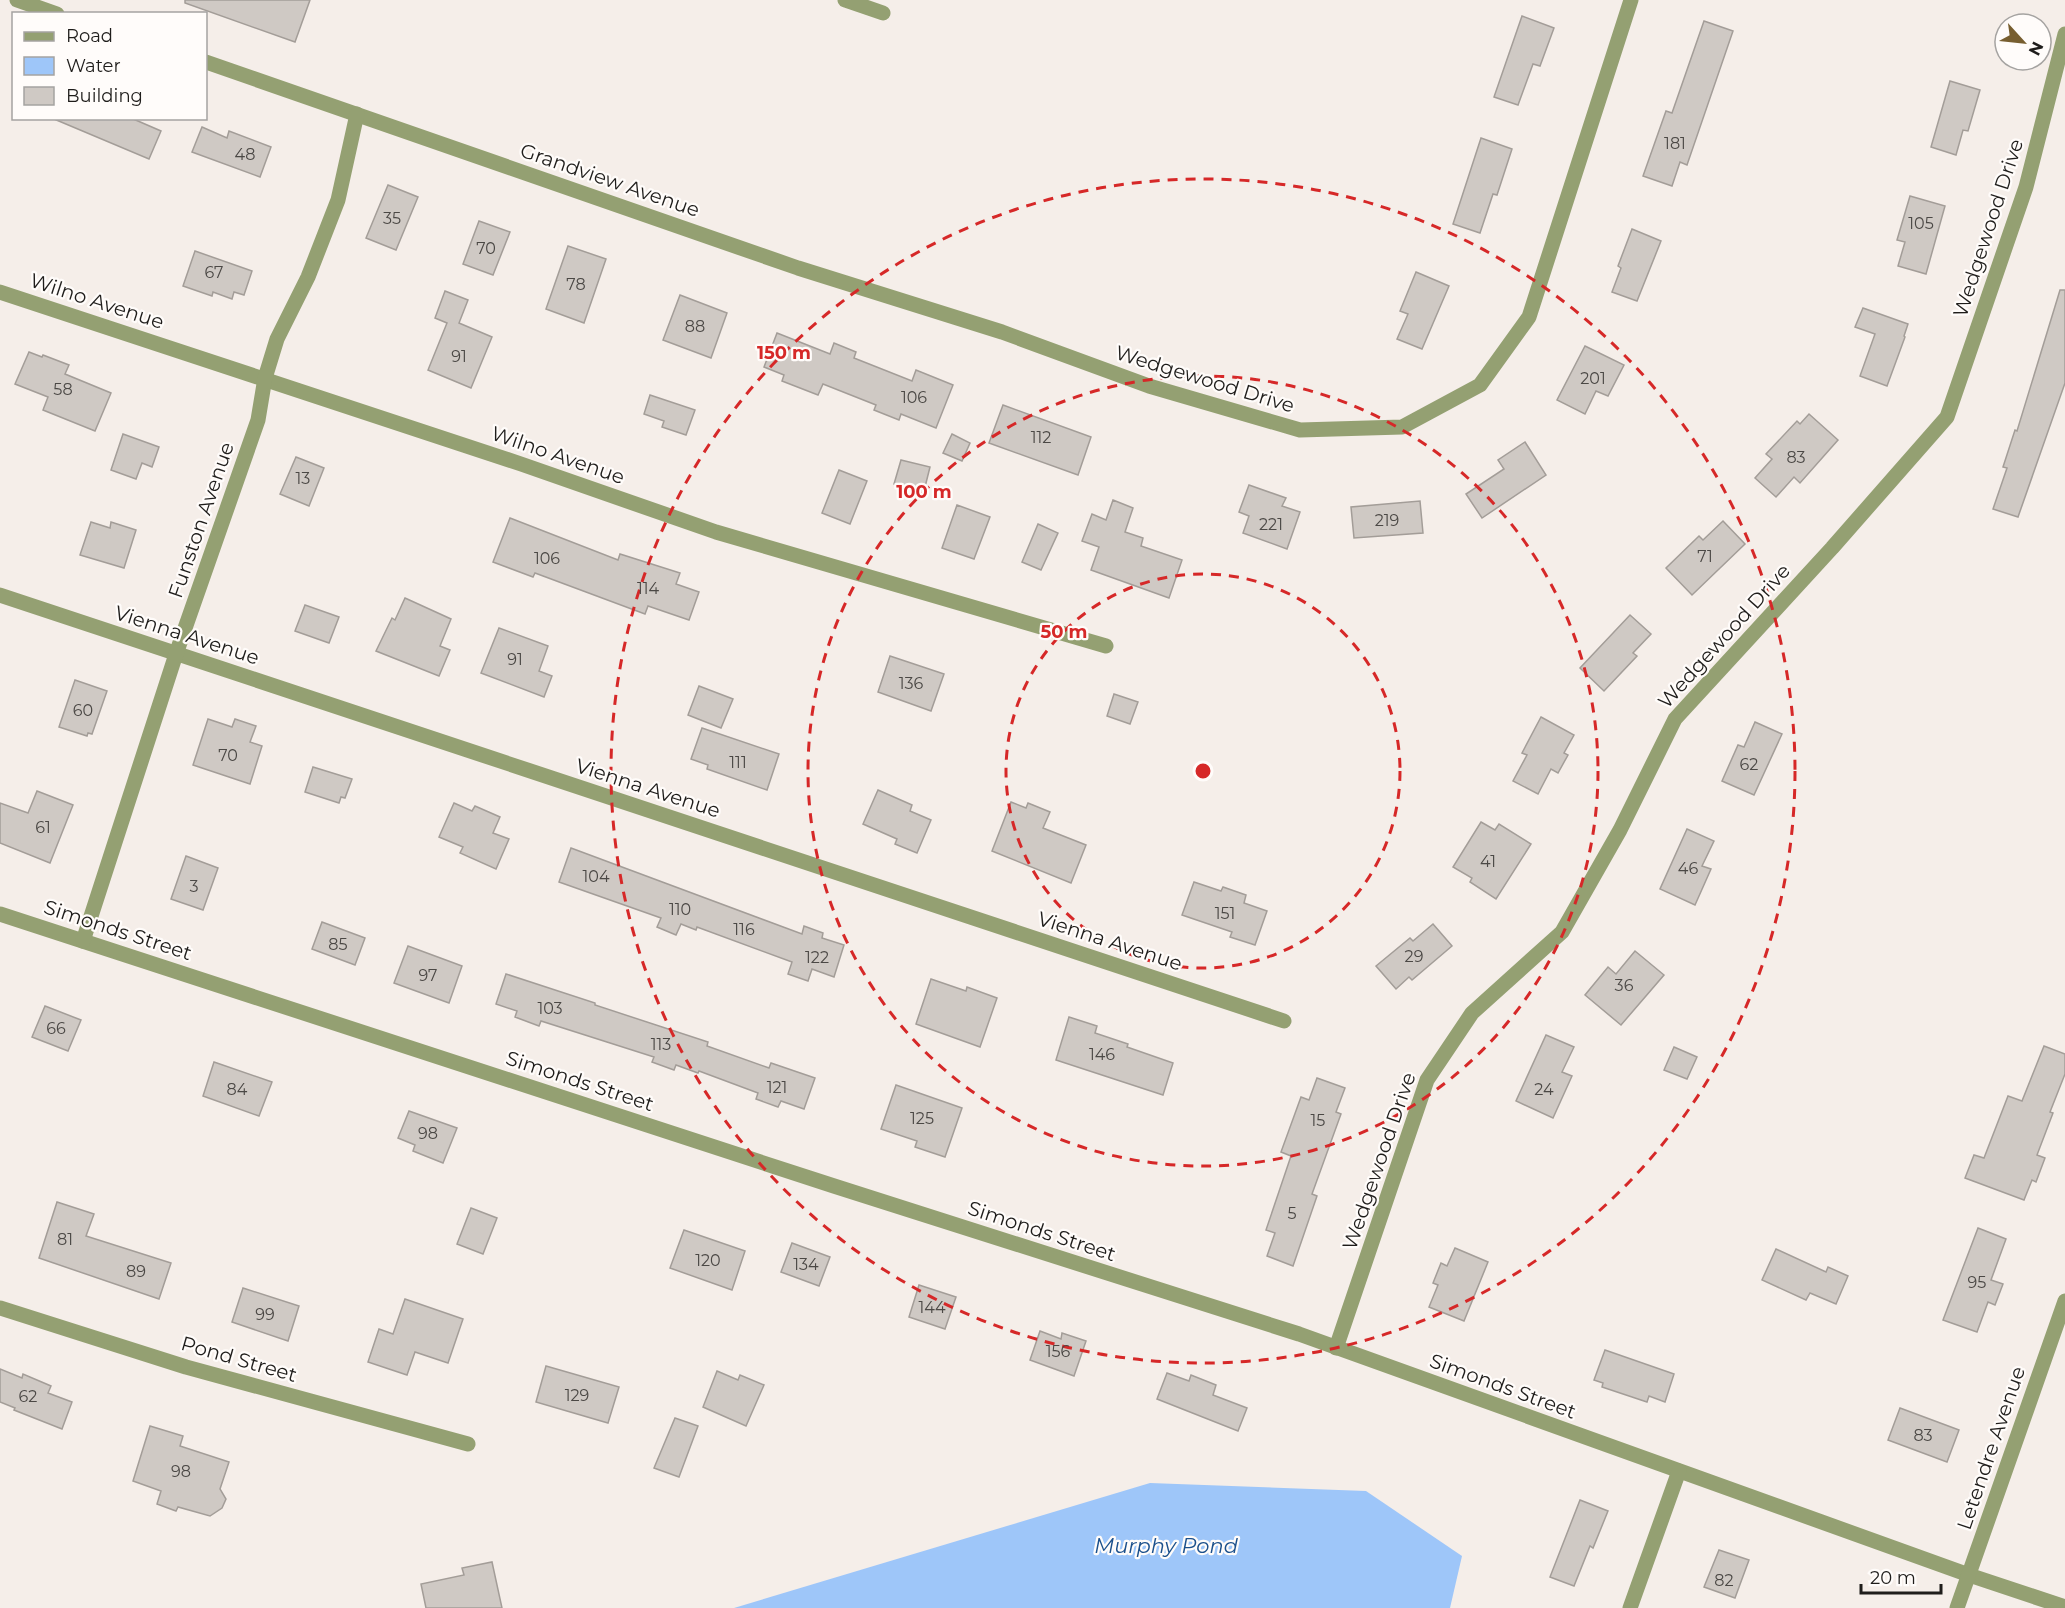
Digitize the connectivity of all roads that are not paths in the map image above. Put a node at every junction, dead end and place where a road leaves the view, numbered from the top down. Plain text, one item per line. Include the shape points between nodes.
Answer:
1 (17, 0) edge
2 (845, 0) edge
3 (1631, 0) edge
4 (51, 12) edge
5 (883, 13) dead end
6 (2065, 34) edge
7 (207, 62) edge
8 (357, 114) junction
9 (0, 292) edge
10 (1002, 332) joint
11 (265, 378) junction
12 (0, 595) edge
13 (1106, 646) dead end
14 (176, 654) junction
15 (0, 914) edge
16 (83, 941) junction
17 (1284, 1021) dead end
18 (2065, 1301) edge
19 (0, 1308) edge
20 (1336, 1348) junction
21 (468, 1444) dead end
22 (1679, 1471) junction
23 (1969, 1575) junction
24 (2065, 1607) edge
25 (1630, 1608) edge
26 (1957, 1608) edge

1 - 4 street
2 - 5 street
3 - 10 street, Wedgewood Drive via 1528,317 1480,385 1402,427 1300,430 1149,386
6 - 20 street, Wedgewood Drive via 2026,188 1947,417 1675,719 1620,830 1562,932 1472,1013 1427,1080
7 - 8 street, Grandview Avenue
8 - 10 street, Grandview Avenue via 798,268
8 - 11 street, Funston Avenue via 338,200 308,277 277,339
9 - 11 street, Wilno Avenue
11 - 13 street, Wilno Avenue via 716,532
11 - 14 street, Funston Avenue via 258,420
12 - 14 street, Vienna Avenue
14 - 16 street, Funston Avenue
14 - 17 street, Vienna Avenue
15 - 16 street, Simonds Street
16 - 20 street, Simonds Street
18 - 23 street, Letendre Avenue
19 - 21 street, Pond Street via 186,1367
20 - 22 street, Simonds Street
22 - 23 street, Simonds Street
22 - 25 street
23 - 24 street, Simonds Street
23 - 26 street, Letendre Avenue

